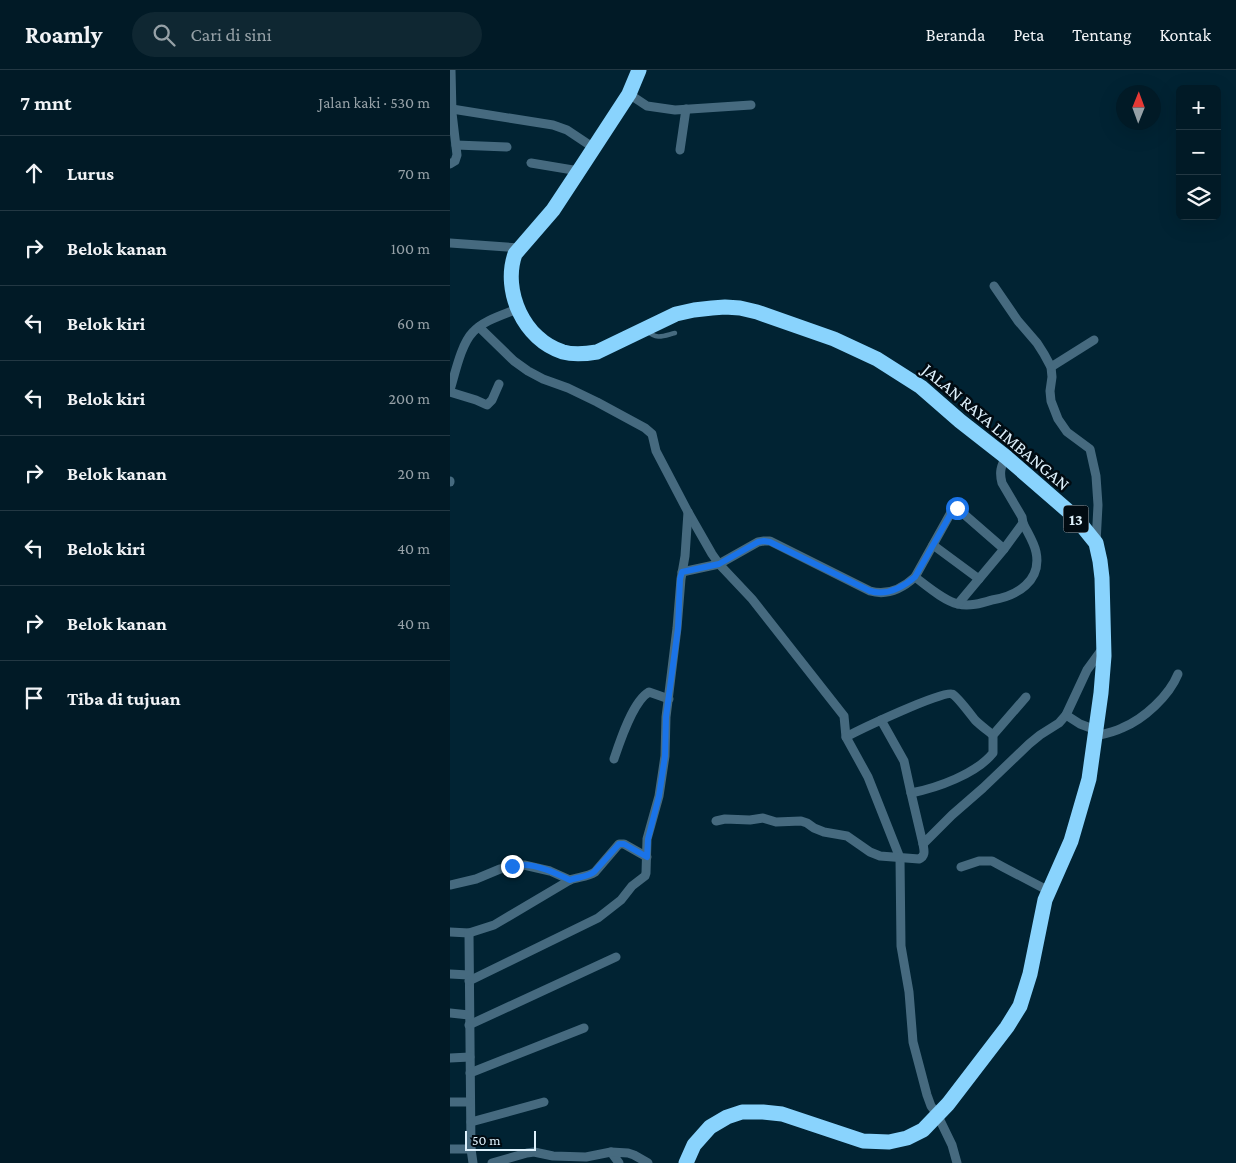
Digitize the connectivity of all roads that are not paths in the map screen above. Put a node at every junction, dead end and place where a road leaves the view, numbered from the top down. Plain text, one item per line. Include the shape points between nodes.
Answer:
1 (451, 70) edge
2 (639, 70) edge
3 (628, 94) junction
4 (751, 106) dead end
5 (452, 109) junction
6 (686, 109) junction
7 (456, 145) junction
8 (507, 147) dead end
9 (594, 148) junction
10 (680, 150) dead end
11 (531, 163) dead end
12 (450, 164) edge
13 (579, 171) junction
14 (450, 243) edge
15 (519, 248) junction
16 (994, 286) dead end
17 (517, 309) junction
18 (478, 327) junction
19 (644, 329) junction
20 (675, 333) dead end
21 (1094, 340) dead end
22 (1051, 367) junction
23 (499, 384) dead end
24 (450, 391) edge
25 (1006, 457) junction
26 (688, 512) junction
27 (1023, 523) junction
28 (1096, 542) junction
29 (933, 545) junction
30 (1004, 549) junction
31 (719, 564) junction
32 (682, 572) junction
33 (915, 577) junction
34 (979, 579) junction
35 (958, 604) junction
36 (1104, 645) junction
37 (1178, 674) dead end
38 (1026, 697) dead end
39 (669, 699) junction
40 (1066, 715) junction
41 (881, 720) junction
42 (1096, 733) junction
43 (993, 735) junction
44 (846, 736) junction
45 (614, 759) dead end
46 (911, 793) junction
47 (716, 821) dead end
48 (923, 844) junction
49 (647, 857) junction
50 (900, 858) junction
51 (961, 867) dead end
52 (570, 880) junction
53 (450, 885) edge
54 (1049, 891) junction
55 (450, 932) edge
56 (469, 933) junction
57 (616, 957) dead end
58 (450, 974) edge
59 (469, 978) junction
60 (450, 1014) edge
61 (469, 1015) junction
62 (470, 1026) junction
63 (584, 1028) dead end
64 (470, 1057) junction
65 (450, 1058) edge
66 (470, 1073) junction
67 (450, 1102) edge
68 (470, 1102) junction
69 (544, 1102) dead end
70 (937, 1114) junction
71 (471, 1122) junction
72 (450, 1149) edge
73 (471, 1149) junction
74 (611, 1152) junction
75 (473, 1163) edge
76 (492, 1163) edge
77 (620, 1163) edge
78 (648, 1163) edge
79 (686, 1163) edge
80 (958, 1163) edge

1 - 5 street
2 - 3 highway, JALAN RAYA LIMBANGAN / 13
3 - 6 street via 647,106
3 - 9 highway, JALAN RAYA LIMBANGAN / 13
4 - 6 street
5 - 7 street
5 - 9 street via 553,125
6 - 10 street
7 - 8 street
7 - 12 street via 456,161
9 - 13 highway, JALAN RAYA LIMBANGAN / 13
11 - 13 street
13 - 15 highway, JALAN RAYA LIMBANGAN / 13 via 553,210
14 - 15 street
15 - 17 highway, JALAN RAYA LIMBANGAN / 13 via 512,260 511,273
16 - 22 street
17 - 18 street
17 - 19 highway, JALAN RAYA LIMBANGAN / 13 via 537,338 574,354 597,352
18 - 24 street via 468,339
18 - 26 street via 528,371 596,402 652,434 656,451
19 - 20 lane via 656,337
19 - 25 highway, JALAN RAYA LIMBANGAN / 13 via 676,314 726,307 757,312 834,338 877,359 921,387
21 - 22 street
22 - 28 street via 1051,401 1058,419 1067,432 1090,450 1094,465 1098,505
23 - 24 street via 488,405
25 - 27 street via 1000,477
25 - 28 highway, JALAN RAYA LIMBANGAN / 13 via 1075,517
26 - 31 street
26 - 32 street
27 - 30 street
27 - 35 street via 1036,557 1035,570 1023,589 998,600
28 - 36 highway, JALAN RAYA LIMBANGAN / 13 via 1102,578
29 - 30 street via 956,507
29 - 33 street
29 - 34 street
30 - 34 street
31 - 32 street
31 - 33 street via 764,541 874,592 896,590
31 - 44 street via 752,599 844,716
32 - 39 street
33 - 35 street
34 - 35 street
36 - 40 street via 1086,670
36 - 42 highway, JALAN RAYA LIMBANGAN / 13
37 - 42 street via 1170,688 1142,717 1120,729
38 - 43 street
39 - 45 street via 647,693 622,733
39 - 49 street via 665,756
40 - 42 street
40 - 48 street via 1029,744
41 - 43 street via 952,694
41 - 44 street
41 - 46 street via 904,761
42 - 54 highway, JALAN RAYA LIMBANGAN / 13 via 1089,779 1071,841
43 - 46 street via 993,753 972,770
44 - 50 street via 868,777
46 - 48 street
47 - 50 street via 763,818 776,822 806,822 824,832 847,836 880,856
48 - 50 street via 922,857
49 - 52 street via 619,844 590,875
49 - 59 street via 645,876 598,918
50 - 70 street via 901,946 913,1042 927,1095
51 - 54 street via 992,861
52 - 53 street via 524,865
52 - 56 street via 494,925
54 - 70 highway, JALAN RAYA LIMBANGAN / 13 via 1020,1006 948,1104
55 - 56 street
56 - 59 street
57 - 62 street
58 - 59 street
59 - 61 street
60 - 61 street
61 - 62 street
62 - 64 street
63 - 66 street
64 - 65 street
64 - 66 street
66 - 68 street
67 - 68 street
68 - 71 street
69 - 71 street
70 - 79 highway, JALAN RAYA LIMBANGAN / 13 via 923,1130 889,1142 864,1141 782,1114 742,1112 710,1127 694,1144
70 - 80 street
71 - 73 street
72 - 73 street
73 - 75 street
74 - 76 street via 586,1157 534,1152
74 - 77 street
74 - 78 street via 628,1153

